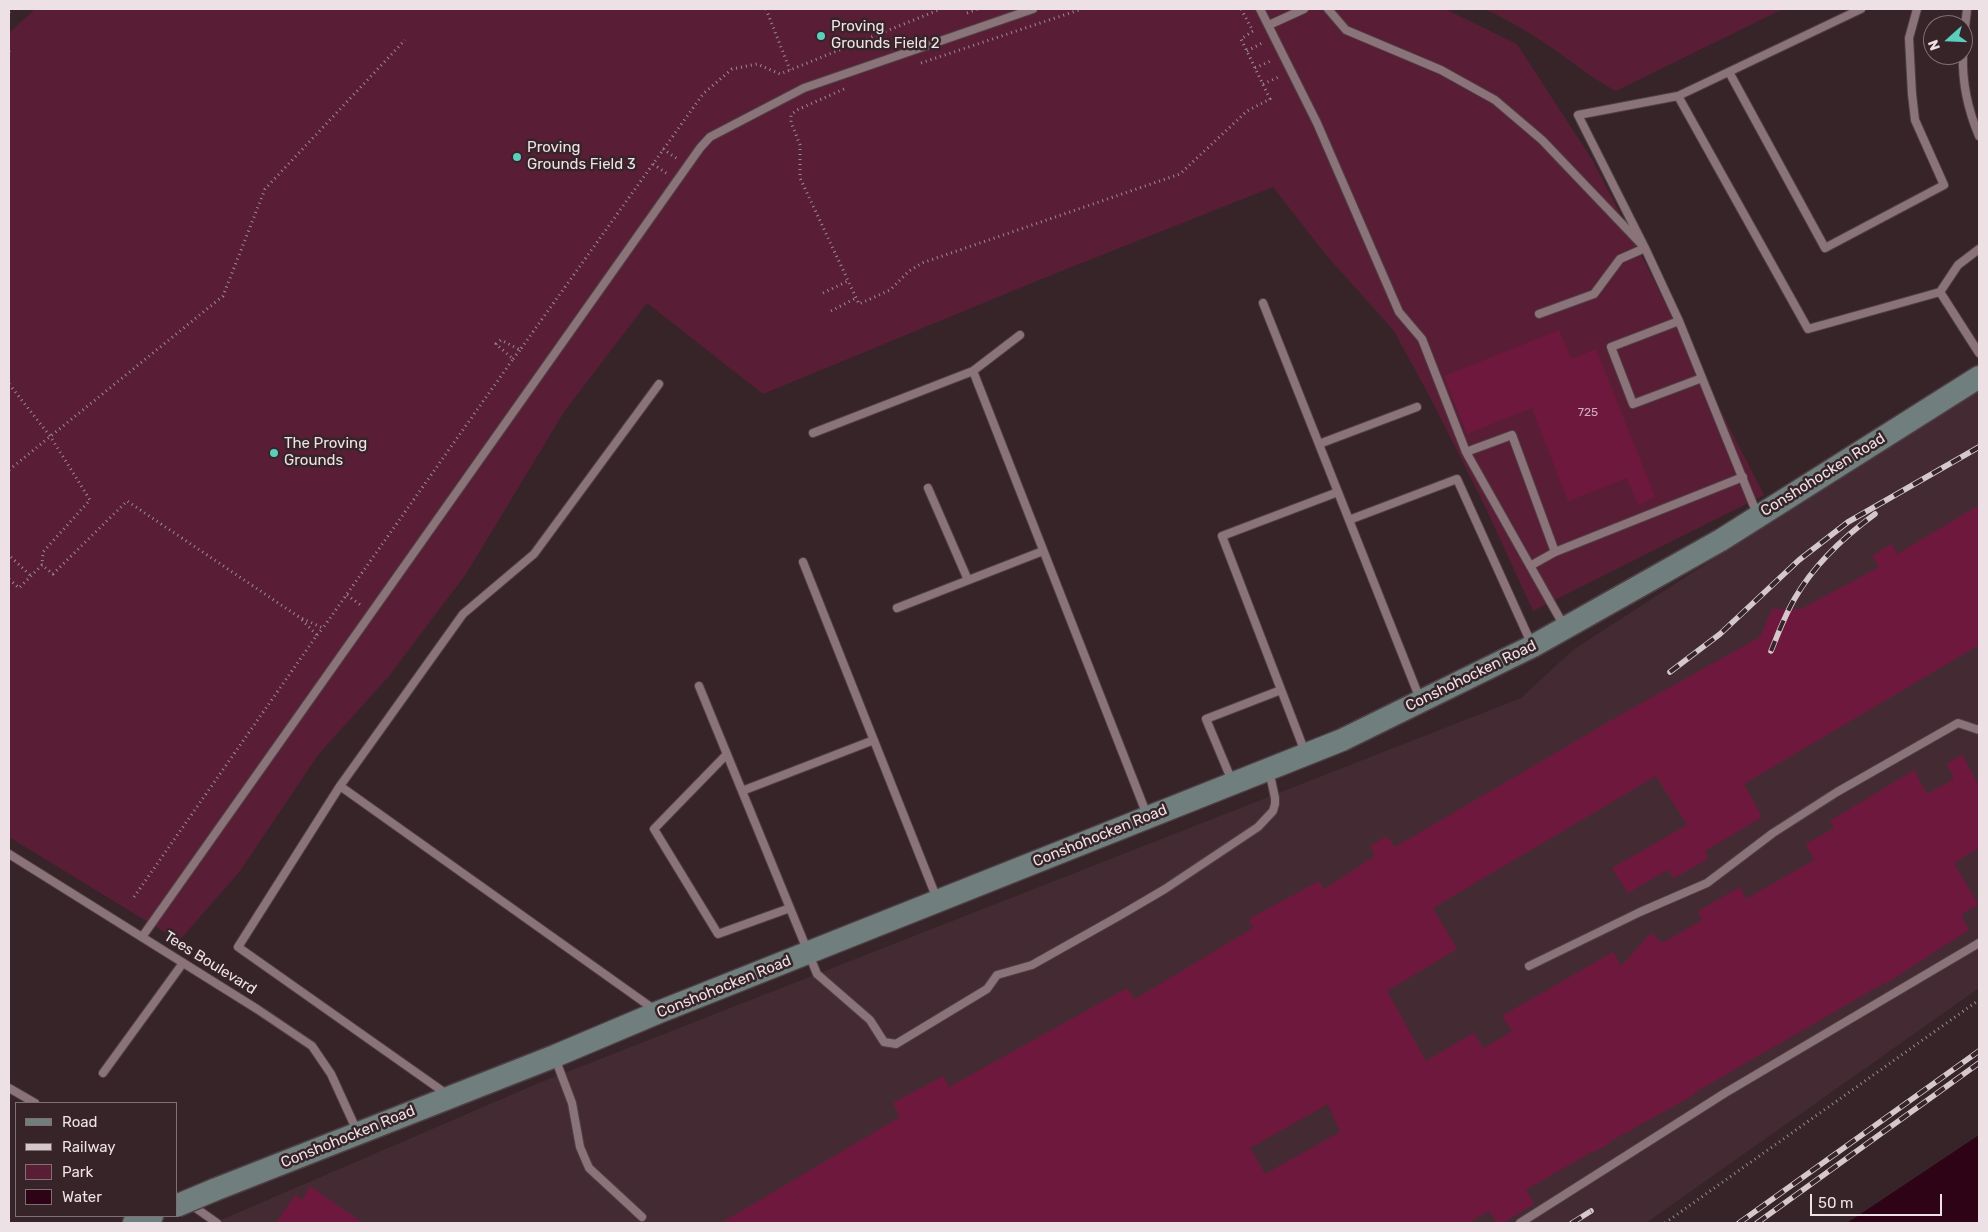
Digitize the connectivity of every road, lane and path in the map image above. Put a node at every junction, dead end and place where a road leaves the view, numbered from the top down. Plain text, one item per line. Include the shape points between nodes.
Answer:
1 (12, 9) edge
2 (766, 9) edge
3 (941, 9) edge
4 (978, 9) edge
5 (1033, 9) edge
6 (1082, 9) edge
7 (1241, 9) edge
8 (1260, 9) edge
9 (1304, 9) edge
10 (1328, 9) edge
11 (1861, 9) edge
12 (1917, 9) edge
13 (9, 12) edge
14 (967, 13) dead end
15 (1269, 25) junction
16 (1274, 37) junction
17 (405, 40) dead end
18 (1247, 51) junction
19 (1283, 55) junction
20 (913, 65) dead end
21 (1962, 65) edge
22 (1255, 68) junction
23 (790, 70) junction
24 (1291, 71) junction
25 (1729, 72) junction
26 (1263, 84) junction
27 (850, 87) dead end
28 (1678, 96) junction
29 (1979, 136) edge
30 (664, 149) junction
31 (653, 164) junction
32 (687, 166) junction
33 (676, 181) junction
34 (1645, 248) junction
35 (1979, 249) edge
36 (848, 281) junction
37 (1940, 292) junction
38 (822, 293) dead end
39 (856, 298) junction
40 (1263, 303) dead end
41 (831, 311) dead end
42 (1539, 314) dead end
43 (1680, 321) junction
44 (1020, 335) dead end
45 (520, 350) junction
46 (1979, 353) edge
47 (513, 359) junction
48 (973, 371) junction
49 (1979, 377) edge
50 (1702, 378) junction
51 (9, 384) edge
52 (659, 384) dead end
53 (1416, 407) dead end
54 (813, 433) dead end
55 (50, 436) junction
56 (1319, 444) junction
57 (1466, 452) junction
58 (9, 470) edge
59 (1742, 477) junction
60 (928, 488) dead end
61 (1338, 492) junction
62 (1758, 516) junction
63 (1349, 520) junction
64 (1043, 551) junction
65 (1556, 552) junction
66 (11, 557) dead end
67 (803, 562) dead end
68 (42, 565) junction
69 (1530, 566) junction
70 (31, 576) junction
71 (9, 579) edge
72 (968, 580) junction
73 (346, 595) junction
74 (897, 608) dead end
75 (371, 612) junction
76 (299, 617) junction
77 (1565, 627) junction
78 (324, 628) junction
79 (317, 635) junction
80 (1533, 646) junction
81 (699, 686) dead end
82 (1281, 690) junction
83 (1421, 701) junction
84 (1979, 730) edge
85 (874, 740) junction
86 (727, 754) junction
87 (1306, 754) junction
88 (1268, 769) junction
89 (1233, 783) junction
90 (340, 786) junction
91 (742, 791) junction
92 (1148, 817) junction
93 (9, 854) edge
94 (134, 897) dead end
95 (938, 901) junction
96 (790, 908) junction
97 (142, 936) junction
98 (1979, 943) edge
99 (809, 953) junction
100 (183, 962) junction
101 (1529, 966) dead end
102 (1979, 1000) edge
103 (659, 1012) junction
104 (555, 1056) junction
105 (103, 1074) dead end
106 (9, 1088) edge
107 (449, 1096) junction
108 (32, 1102) edge
109 (358, 1133) junction
110 (178, 1196) edge
111 (178, 1205) edge
112 (149, 1217) edge
113 (642, 1217) dead end
114 (134, 1223) edge
115 (217, 1223) edge
116 (1520, 1223) edge
117 (1665, 1223) edge

1 - 13 path
2 - 23 path
3 - 23 path
4 - 14 path
5 - 32 lane via 804,88 710,137
6 - 20 path
7 - 18 path via 1253,32 1241,39
8 - 15 lane
9 - 15 lane
10 - 34 lane via 1346,30 1441,70 1495,100 1542,140
11 - 25 lane
12 - 25 lane via 1909,38 1915,120 1944,185 1825,248
15 - 16 lane
16 - 18 path
16 - 19 lane
17 - 55 path via 265,189 222,296
18 - 22 path
19 - 22 path
19 - 24 lane
21 - 29 lane via 1966,98
22 - 26 path
23 - 30 path via 780,74 757,64 732,69 703,94
24 - 26 path
24 - 57 lane via 1399,312 1422,339
25 - 28 lane
26 - 39 path via 1270,99 1247,111 1180,174 922,263 890,290 859,304
27 - 36 path via 791,115 800,145 800,178
28 - 34 lane via 1578,115
28 - 37 lane via 1808,328
30 - 31 path
30 - 32 path
31 - 33 path
31 - 45 path
32 - 33 lane
33 - 75 lane
34 - 42 lane via 1620,258 1594,294
34 - 43 lane
35 - 37 lane via 1958,265
36 - 38 path
36 - 39 path
37 - 46 lane
39 - 41 path
40 - 56 lane
43 - 50 lane
43 - 50 lane via 1611,347 1633,404
44 - 48 lane
45 - 47 path
45 - 47 path via 501,340 496,344
47 - 73 path
48 - 54 lane
48 - 64 lane
49 - 62 main road, Conshohocken Road
50 - 59 lane
51 - 55 path
52 - 90 lane via 534,554 463,614
53 - 56 lane
55 - 58 path
55 - 68 path via 90,500 43,552
56 - 61 lane
57 - 65 lane via 1512,435
57 - 69 lane
59 - 62 lane
59 - 65 lane
60 - 72 lane
61 - 63 lane
61 - 82 lane via 1222,536
62 - 77 main road, Conshohocken Road
63 - 80 lane via 1457,479
63 - 83 lane
64 - 72 lane
64 - 92 lane
65 - 69 lane
66 - 70 path
67 - 85 lane
68 - 70 path
68 - 76 path via 53,574 127,501
69 - 77 lane
70 - 71 path via 19,588
72 - 74 lane
73 - 75 path
73 - 78 path
75 - 97 lane
76 - 78 path
76 - 79 path
77 - 80 main road, Conshohocken Road
78 - 79 path
79 - 94 path
80 - 83 main road, Conshohocken Road
81 - 86 lane
82 - 87 lane
82 - 89 lane via 1206,719
83 - 87 main road, Conshohocken Road
84 - 101 lane via 1958,723 1837,792 1773,833 1707,883
85 - 91 lane
85 - 95 lane
86 - 91 lane
86 - 96 lane via 654,829 718,934
87 - 88 main road, Conshohocken Road
88 - 89 main road, Conshohocken Road
88 - 99 lane via 1275,804 1273,811 1258,827 1119,916 1032,965 998,976 987,989 896,1044 884,1042 870,1020 823,981
89 - 92 main road, Conshohocken Road
90 - 103 lane
90 - 107 lane via 238,947
91 - 96 lane
92 - 95 main road, Conshohocken Road
93 - 97 lane, Tees Boulevard
95 - 99 main road, Conshohocken Road
96 - 99 lane
97 - 100 lane, Tees Boulevard
98 - 116 lane via 1725,1093
99 - 103 main road, Conshohocken Road
100 - 105 lane
100 - 109 lane, Tees Boulevard via 312,1046 331,1074
102 - 117 path
103 - 104 main road, Conshohocken Road
104 - 107 main road, Conshohocken Road
104 - 113 lane via 572,1103 580,1147 589,1168
106 - 108 lane
107 - 109 main road, Conshohocken Road
109 - 111 main road, Conshohocken Road, bridge
110 - 115 lane
112 - 114 main road

